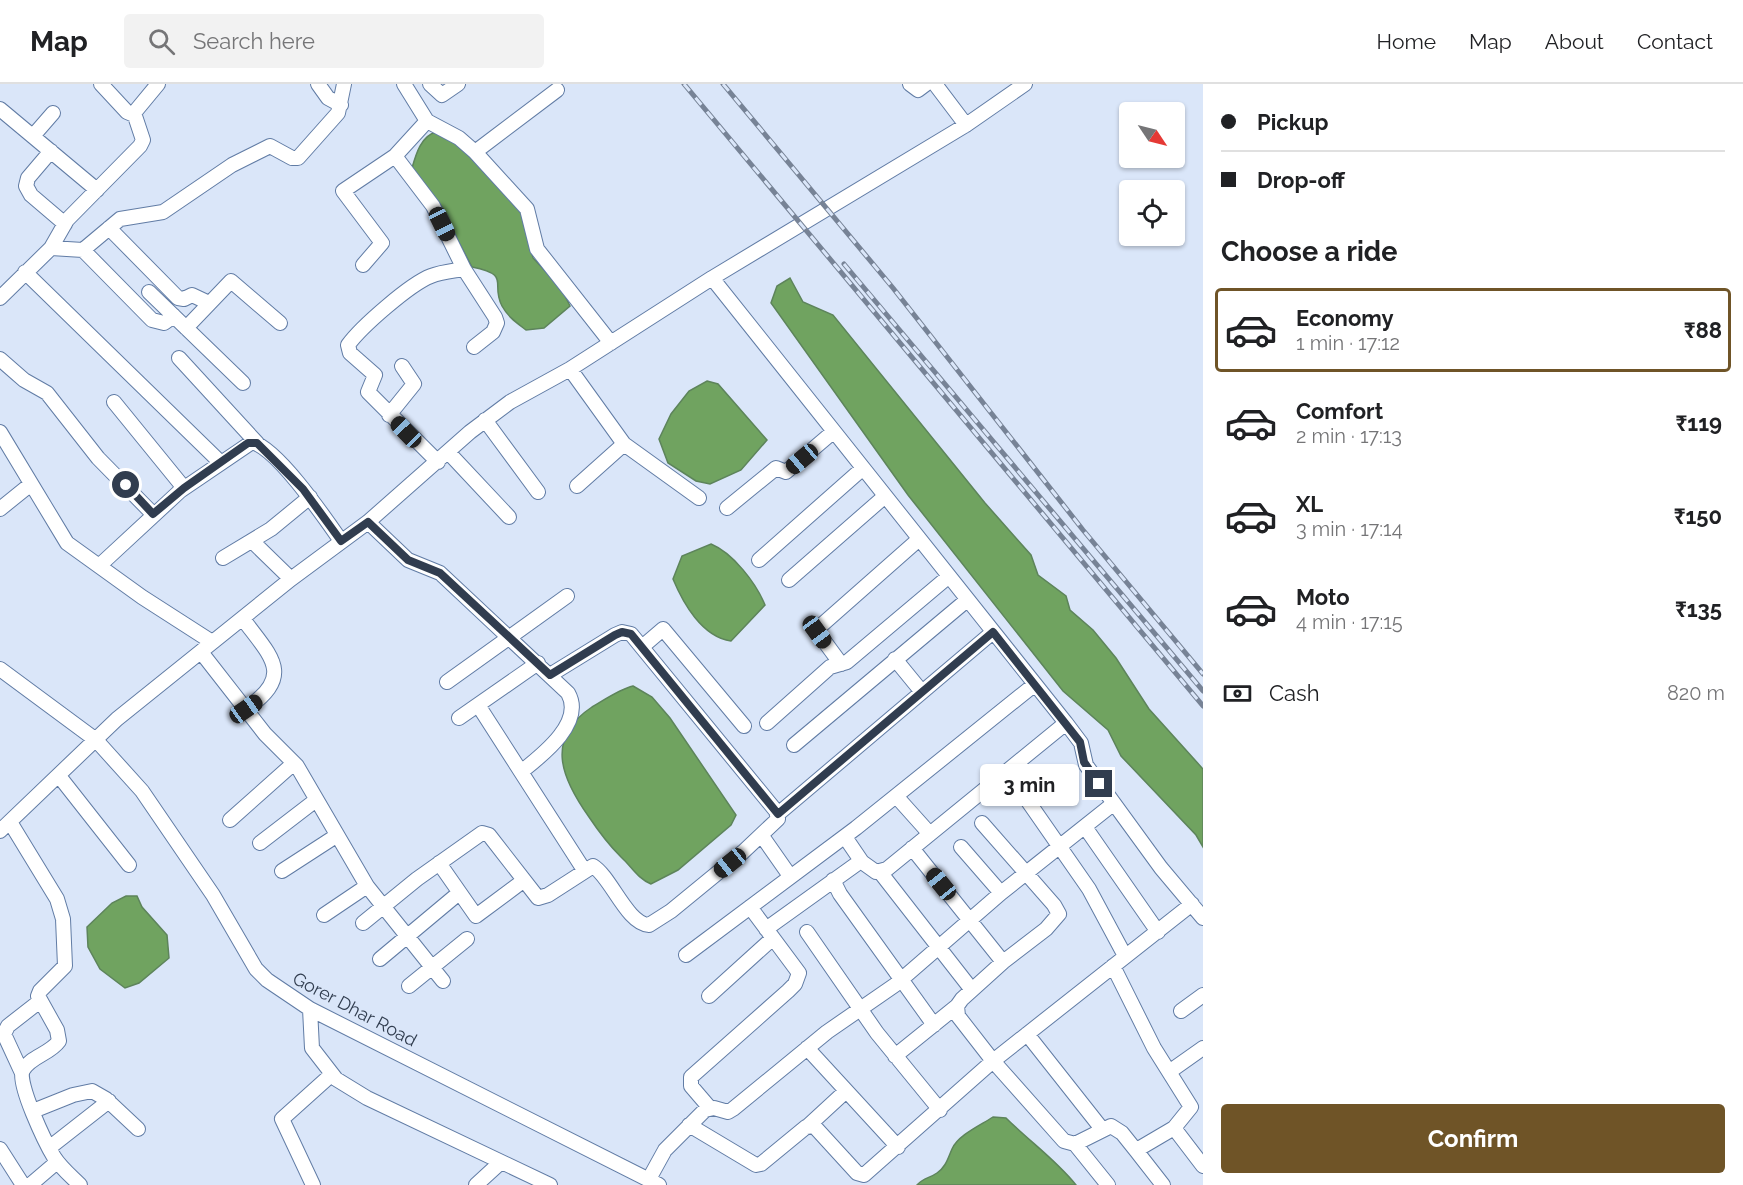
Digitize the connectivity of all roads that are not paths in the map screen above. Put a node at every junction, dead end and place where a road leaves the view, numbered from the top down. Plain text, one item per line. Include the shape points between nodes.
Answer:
1 (101, 84) edge
2 (158, 84) edge
3 (318, 84) edge
4 (344, 84) edge
5 (404, 84) edge
6 (430, 84) edge
7 (458, 84) edge
8 (910, 84) edge
9 (926, 84) edge
10 (935, 84) edge
11 (1025, 84) edge
12 (557, 90) dead end
13 (340, 105) junction
14 (0, 109) edge
15 (53, 112) dead end
16 (134, 115) junction
17 (427, 121) junction
18 (966, 125) junction
19 (33, 135) junction
20 (51, 151) junction
21 (475, 152) junction
22 (395, 156) junction
23 (97, 190) junction
24 (65, 224) junction
25 (109, 228) junction
26 (51, 248) junction
27 (83, 250) junction
28 (363, 265) dead end
29 (464, 269) junction
30 (26, 272) junction
31 (712, 278) junction
32 (159, 281) junction
33 (149, 292) junction
34 (0, 298) edge
35 (209, 303) junction
36 (136, 304) junction
37 (174, 316) junction
38 (280, 324) dead end
39 (186, 328) junction
40 (611, 343) junction
41 (474, 347) dead end
42 (178, 358) dead end
43 (0, 359) edge
44 (402, 366) dead end
45 (570, 369) junction
46 (243, 383) dead end
47 (114, 402) dead end
48 (389, 415) junction
49 (485, 420) junction
50 (0, 432) edge
51 (833, 432) junction
52 (257, 443) junction
53 (624, 444) junction
54 (448, 452) junction
55 (220, 462) junction
56 (438, 462) junction
57 (862, 469) junction
58 (31, 484) junction
59 (577, 486) dead end
60 (184, 488) junction
61 (538, 492) dead end
62 (310, 497) junction
63 (884, 497) junction
64 (699, 498) dead end
65 (727, 508) dead end
66 (0, 509) edge
67 (153, 514) junction
68 (509, 517) dead end
69 (368, 522) junction
70 (918, 540) junction
71 (341, 541) junction
72 (253, 542) junction
73 (223, 558) dead end
74 (759, 560) dead end
75 (99, 566) junction
76 (948, 577) junction
77 (291, 579) junction
78 (789, 580) dead end
79 (567, 596) dead end
80 (967, 600) junction
81 (243, 619) junction
82 (993, 632) junction
83 (509, 635) junction
84 (207, 647) junction
85 (642, 647) junction
86 (895, 660) junction
87 (538, 663) junction
88 (840, 664) junction
89 (0, 669) edge
90 (550, 675) junction
91 (447, 682) dead end
92 (1034, 685) junction
93 (922, 692) junction
94 (478, 705) junction
95 (246, 709) junction
96 (459, 718) dead end
97 (767, 723) dead end
98 (1066, 723) junction
99 (744, 726) dead end
100 (96, 740) junction
101 (794, 746) dead end
102 (294, 763) junction
103 (1007, 771) junction
104 (521, 772) junction
105 (58, 776) junction
106 (896, 796) junction
107 (316, 800) junction
108 (1113, 804) junction
109 (778, 814) junction
110 (230, 820) dead end
111 (982, 823) dead end
112 (4, 824) edge
113 (1085, 827) junction
114 (930, 834) junction
115 (336, 836) junction
116 (762, 836) junction
117 (844, 837) junction
118 (260, 843) dead end
119 (961, 847) dead end
120 (1060, 847) junction
121 (912, 848) junction
122 (862, 862) junction
123 (439, 863) junction
124 (129, 865) dead end
125 (584, 870) junction
126 (282, 871) dead end
127 (880, 872) junction
128 (1026, 873) junction
129 (790, 876) junction
130 (833, 880) junction
131 (523, 881) junction
132 (367, 886) junction
133 (459, 893) junction
134 (1001, 893) junction
135 (1192, 904) junction
136 (384, 907) junction
137 (750, 907) junction
138 (324, 915) dead end
139 (1203, 918) edge
140 (970, 920) junction
141 (363, 923) dead end
142 (807, 932) dead end
143 (1158, 932) junction
144 (770, 934) junction
145 (408, 937) junction
146 (467, 939) dead end
147 (940, 947) junction
148 (686, 955) dead end
149 (1125, 956) junction
150 (380, 959) dead end
151 (1003, 962) junction
152 (1113, 966) junction
153 (432, 967) junction
154 (901, 980) junction
155 (443, 981) dead end
156 (409, 986) dead end
157 (972, 990) junction
158 (1203, 995) edge
159 (709, 996) dead end
160 (40, 1001) junction
161 (957, 1006) junction
162 (310, 1009) junction
163 (860, 1010) junction
164 (1181, 1011) dead end
165 (934, 1025) junction
166 (1027, 1034) junction
167 (807, 1048) junction
168 (1203, 1048) edge
169 (895, 1056) junction
170 (993, 1062) junction
171 (21, 1072) junction
172 (1169, 1072) junction
173 (331, 1075) junction
174 (846, 1091) junction
175 (109, 1101) junction
176 (1197, 1105) edge
177 (709, 1107) junction
178 (940, 1110) junction
179 (33, 1111) junction
180 (689, 1125) junction
181 (808, 1126) junction
182 (1174, 1128) junction
183 (138, 1129) dead end
184 (1101, 1129) junction
185 (1075, 1144) junction
186 (898, 1147) junction
187 (49, 1148) junction
188 (0, 1149) edge
189 (1138, 1153) junction
190 (57, 1162) junction
191 (501, 1162) junction
192 (11, 1165) junction
193 (1203, 1166) edge
194 (0, 1174) edge
195 (654, 1182) edge
196 (23, 1185) edge
197 (30, 1185) edge
198 (80, 1185) edge
199 (313, 1185) edge
200 (476, 1185) edge
201 (550, 1185) edge
202 (1108, 1185) edge
203 (1164, 1185) edge

1 - 16 street
2 - 16 street
3 - 13 street via 328,98
4 - 13 street
5 - 17 street
6 - 7 street via 442,95
8 - 9 street via 918,90
10 - 18 street
11 - 18 street
12 - 21 street
13 - 25 street via 338,113 298,158 270,146 232,165 163,212 124,217
14 - 19 street
15 - 19 street
16 - 23 street via 142,143
17 - 21 street via 459,138
17 - 22 street
18 - 31 street
19 - 20 street
20 - 23 street
20 - 24 street via 28,178 26,186
21 - 40 street via 527,209 537,249
22 - 28 street via 343,191 382,243
22 - 29 street via 433,206
23 - 24 street
24 - 26 street
25 - 27 street
25 - 32 street
26 - 27 street
26 - 30 street
27 - 36 street
29 - 41 street via 497,323 493,332
29 - 48 street via 420,281 348,345 350,353 375,375 368,392
30 - 34 street
30 - 55 street
31 - 40 street
31 - 51 street
32 - 33 street
32 - 35 street via 181,299 192,295
33 - 36 street
33 - 37 street
35 - 38 street via 233,282
35 - 39 street
36 - 37 street via 155,322 164,323
37 - 39 street
39 - 46 street
40 - 45 street
42 - 52 street
43 - 67 street via 47,393 98,458
44 - 48 street via 414,384
45 - 49 street
45 - 53 street
47 - 60 street
48 - 56 street
49 - 54 street
49 - 61 street
50 - 58 street
51 - 57 street
51 - 65 street via 786,472 776,468
52 - 55 street via 248,443
52 - 62 street
53 - 59 street
53 - 64 street
54 - 56 street
54 - 68 street
55 - 60 street
56 - 69 street
57 - 63 street
57 - 74 street
58 - 66 street
58 - 75 street via 67,543
60 - 67 street
62 - 71 street
62 - 72 street
63 - 70 street
63 - 78 street
67 - 75 street
69 - 71 street
69 - 83 street via 408,560 440,573
70 - 76 street
70 - 88 street via 816,630
71 - 77 street
72 - 73 street
72 - 77 street
75 - 84 street
76 - 80 street
76 - 88 street
77 - 81 street
79 - 83 street
80 - 82 street
80 - 86 street
81 - 84 street
81 - 95 street via 269,655 275,671 272,687
82 - 92 street
82 - 93 street
83 - 87 street
83 - 91 street
84 - 95 street
84 - 100 street
85 - 90 street via 631,634 622,632
85 - 99 street via 663,629
85 - 109 street
86 - 93 street
86 - 101 street
87 - 90 street
87 - 94 street
88 - 97 street via 830,667
89 - 100 street, Gorer Dhar Road
90 - 104 street via 568,693 572,710 556,743
92 - 98 street
92 - 106 street
93 - 109 street
94 - 96 street
94 - 104 street
95 - 102 street
98 - 103 street
98 - 108 street via 1080,742 1086,765
100 - 105 street
100 - 162 street, Gorer Dhar Road via 142,790 213,895 256,969
102 - 107 street
102 - 110 street
103 - 114 street
103 - 120 street
104 - 125 street
105 - 112 street
105 - 124 street
106 - 114 street
106 - 117 street
107 - 115 street
107 - 118 street
108 - 113 street
108 - 135 street
109 - 116 street
111 - 128 street
112 - 160 street via 57,898 63,919 64,966 40,991
113 - 120 street
113 - 143 street
114 - 121 street
115 - 126 street
115 - 132 street
116 - 125 street via 649,925 631,914 595,866
116 - 129 street
117 - 122 street
117 - 129 street
119 - 134 street
120 - 128 street
120 - 149 street via 1089,889
121 - 127 street
121 - 140 street
122 - 127 street
122 - 130 street
123 - 131 street via 485,833
123 - 133 street
123 - 136 street
125 - 131 street via 542,898 535,896
127 - 147 street
128 - 134 street
128 - 151 street via 1059,914
129 - 137 street
130 - 144 street
130 - 154 street
131 - 133 street via 479,916 472,913
132 - 136 street
132 - 138 street
133 - 145 street
134 - 140 street
135 - 139 street
135 - 143 street
136 - 141 street
136 - 145 street
137 - 144 street
137 - 148 street
140 - 147 street
140 - 151 street
142 - 163 street
143 - 149 street
144 - 159 street
144 - 177 street via 799,973 798,979 691,1077 691,1086
145 - 150 street
145 - 153 street
146 - 153 street
147 - 154 street
147 - 157 street
149 - 152 street
151 - 157 street
152 - 166 street
152 - 172 street
153 - 155 street
153 - 156 street
154 - 163 street
154 - 165 street
157 - 161 street
158 - 164 street
160 - 171 street via 8,1026 4,1034
160 - 171 street via 59,1041
161 - 165 street
161 - 170 street via 957,1016
162 - 173 street via 312,1048
162 - 195 street, Gorer Dhar Road
163 - 167 street
163 - 169 street
165 - 169 street
166 - 170 street
166 - 184 street
167 - 174 street
167 - 177 street via 733,1109 723,1112
168 - 172 street
169 - 178 street
170 - 178 street
170 - 185 street via 1064,1141
171 - 179 street
172 - 176 street
173 - 191 street via 367,1098
173 - 199 street via 282,1119
174 - 181 street
174 - 186 street
175 - 179 street via 86,1091
175 - 183 street
175 - 187 street
176 - 182 street
177 - 180 street
178 - 186 street
179 - 187 street
180 - 181 street via 756,1165
180 - 195 street via 656,1164
181 - 186 street via 814,1126 860,1175 868,1173
182 - 189 street
182 - 193 street
184 - 185 street
184 - 189 street via 1116,1128
185 - 202 street
187 - 190 street
188 - 192 street
189 - 203 street
190 - 197 street
190 - 198 street
191 - 200 street
191 - 201 street
192 - 194 street
192 - 196 street

